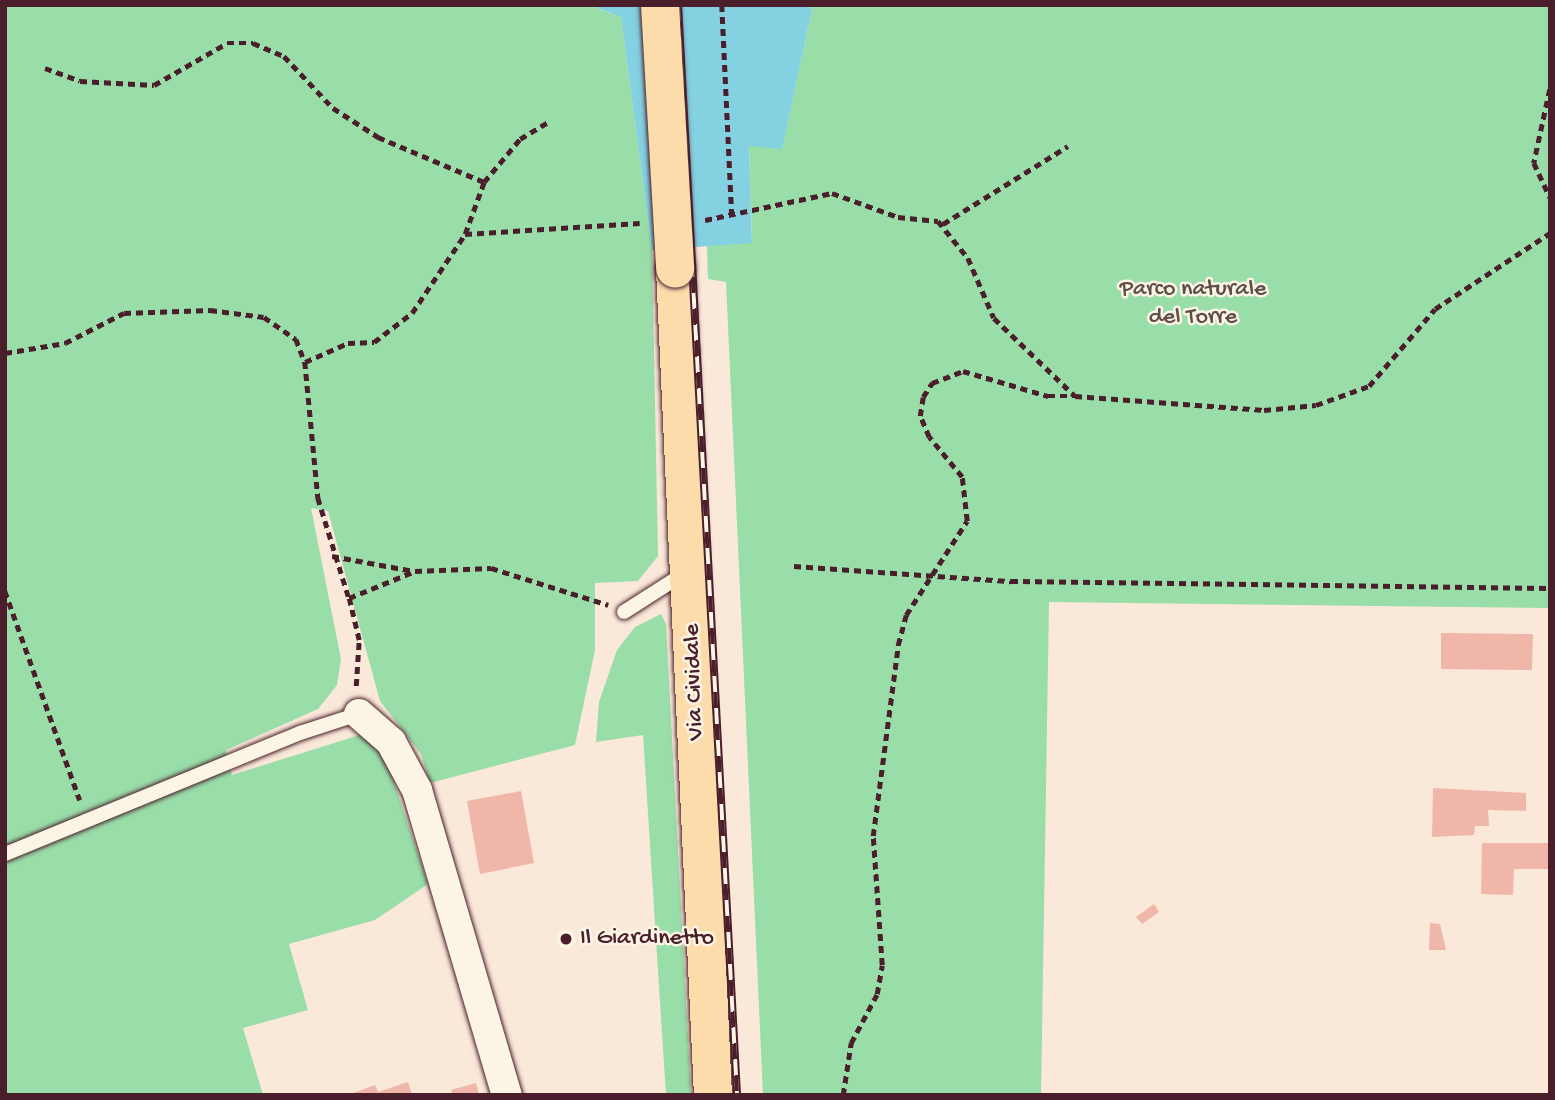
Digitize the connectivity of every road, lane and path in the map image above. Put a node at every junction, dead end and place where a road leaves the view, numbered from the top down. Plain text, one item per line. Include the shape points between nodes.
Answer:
1 (660, 5) edge
2 (722, 5) edge
3 (45, 68) dead end
4 (1550, 89) edge
5 (550, 121) dead end
6 (1068, 146) dead end
7 (484, 182) junction
8 (1550, 197) edge
9 (732, 219) junction
10 (691, 221) dead end
11 (650, 223) dead end
12 (943, 224) junction
13 (1550, 233) edge
14 (465, 234) junction
15 (5, 353) edge
16 (305, 362) junction
17 (1075, 396) junction
18 (332, 556) junction
19 (794, 566) dead end
20 (690, 570) junction
21 (415, 571) junction
22 (929, 575) junction
23 (1550, 587) edge
24 (5, 591) edge
25 (349, 598) junction
26 (624, 612) joint
27 (359, 715) junction
28 (90, 820) junction
29 (5, 854) edge
30 (507, 1095) edge
31 (713, 1095) edge
32 (844, 1095) edge

1 - 20 main road, Via Cividale, bridge
2 - 9 path
3 - 7 path via 80,80 154,85 227,43 253,43 284,56 333,108 378,137
4 - 8 path via 1534,163
5 - 7 path via 520,139
6 - 12 path
7 - 14 path
9 - 10 path
9 - 12 path via 832,193 898,218
11 - 14 path
12 - 17 path via 968,258 994,318
13 - 17 path via 1435,309 1382,373 1345,398 1264,410
14 - 16 path via 411,313 374,342 348,344
15 - 16 path via 65,343 124,313 210,310 264,317 296,339
16 - 18 path via 318,498
17 - 22 path via 1048,396 963,370 932,383 920,416 929,437 962,477 968,500 957,543
18 - 21 path
18 - 25 path
19 - 22 path
20 - 26 lane
20 - 31 main road, Via Cividale
21 - 25 path
21 - 26 path via 491,568 566,587
22 - 23 path
22 - 32 path via 906,615 890,685 873,836 881,965 877,994 851,1043
24 - 28 path via 67,774
25 - 27 path via 359,640
27 - 28 lane
27 - 30 street via 391,742 417,790
28 - 29 lane

